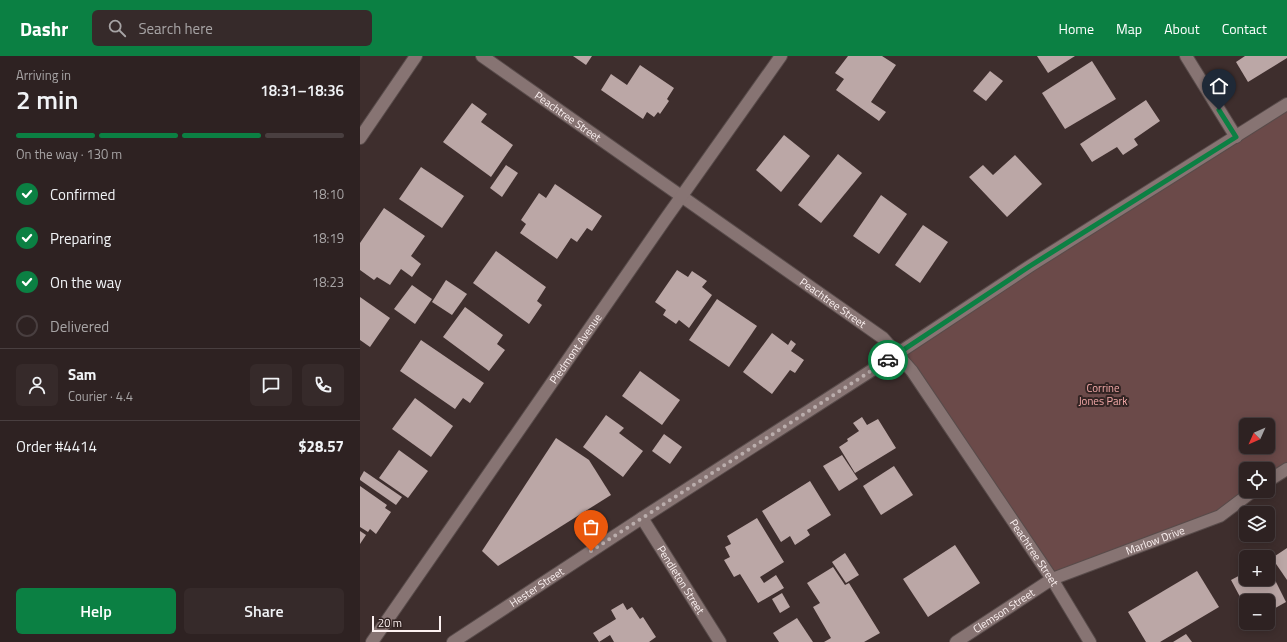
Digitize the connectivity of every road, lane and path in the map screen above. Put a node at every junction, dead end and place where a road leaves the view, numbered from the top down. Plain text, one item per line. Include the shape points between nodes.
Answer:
1 (416, 56) edge
2 (482, 56) edge
3 (781, 56) edge
4 (1186, 56) edge
5 (1287, 104) edge
6 (1236, 137) junction
7 (360, 138) edge
8 (682, 196) junction
9 (897, 354) junction
10 (1287, 469) edge
11 (1275, 476) edge
12 (1244, 498) edge
13 (642, 518) junction
14 (1052, 579) junction
15 (372, 642) edge
16 (453, 642) edge
17 (720, 642) edge
18 (956, 642) edge
19 (1090, 642) edge

1 - 7 street
2 - 8 street, Peachtree Street
3 - 8 street, Piedmont Avenue
4 - 6 street
5 - 6 street, Hester Street
6 - 9 street, Hester Street via 1030,266
8 - 9 street, Peachtree Street via 883,338
8 - 15 street, Piedmont Avenue
9 - 13 street, Hester Street
9 - 14 street, Peachtree Street via 912,371
10 - 11 street
12 - 14 street, Marlow Drive via 1220,516
13 - 16 street, Hester Street
13 - 17 street, Pendleton Street
14 - 18 street, Clemson Street
14 - 19 street, Peachtree Street

